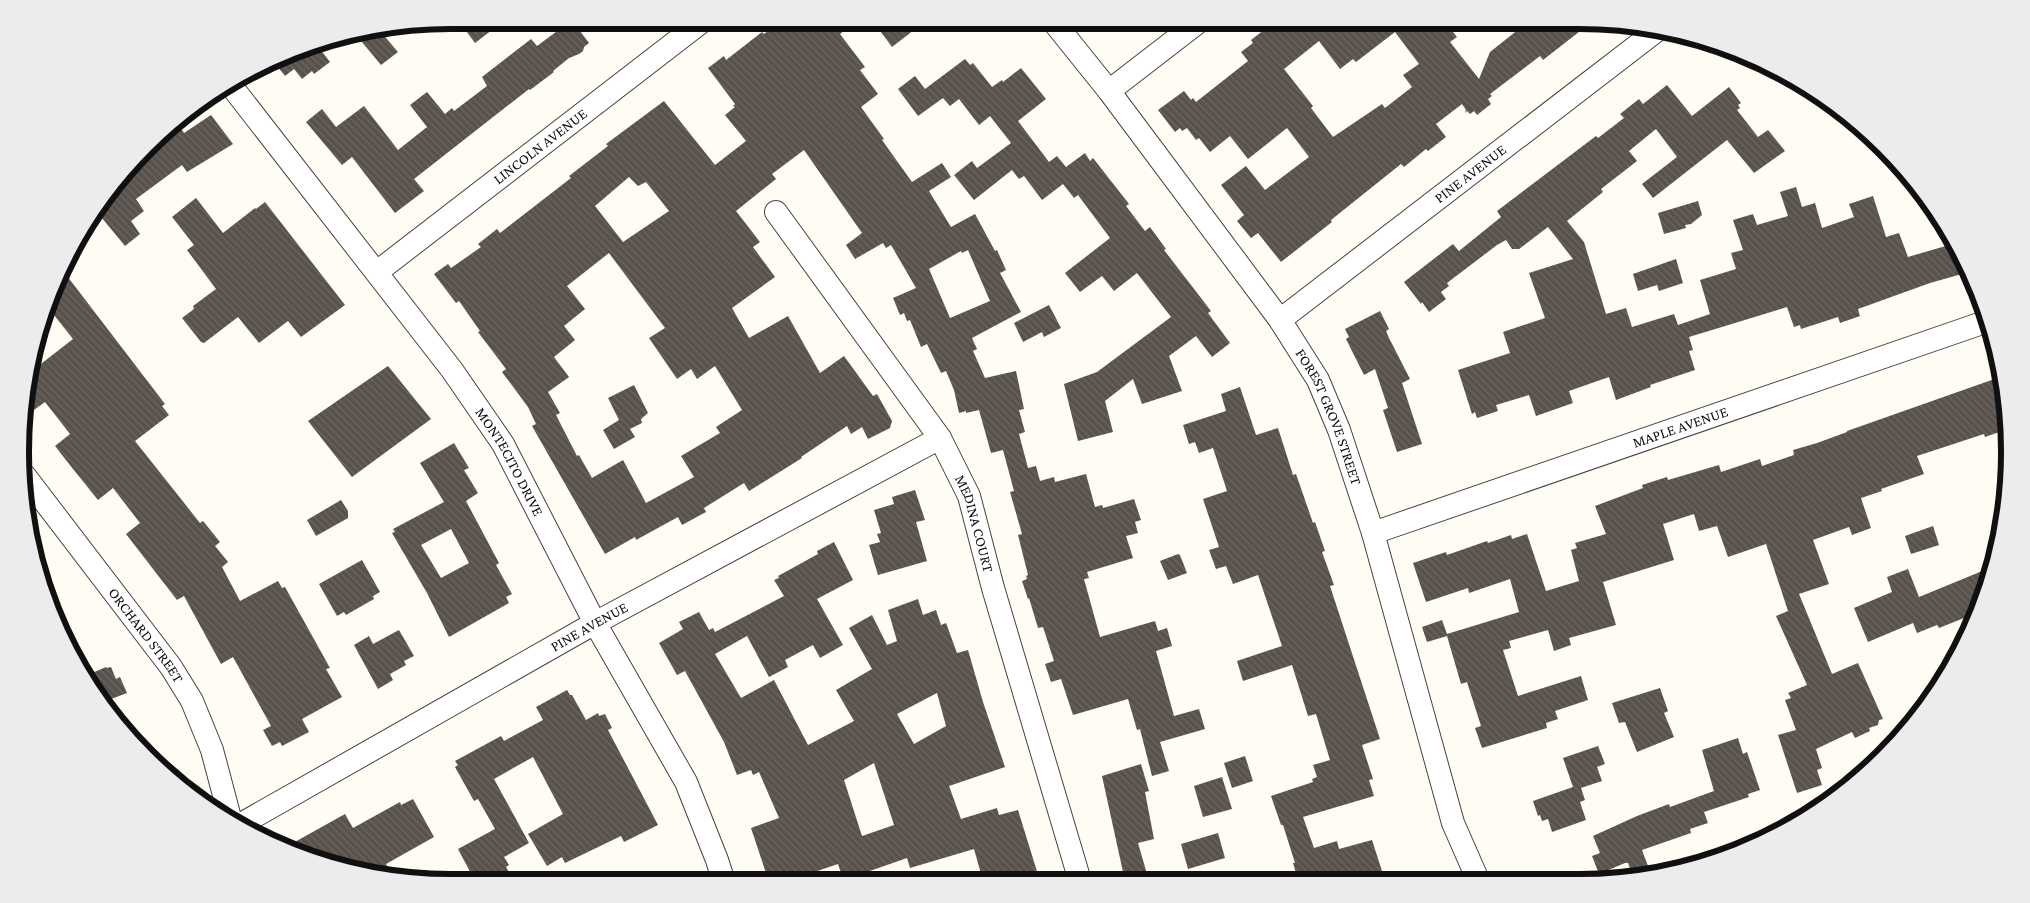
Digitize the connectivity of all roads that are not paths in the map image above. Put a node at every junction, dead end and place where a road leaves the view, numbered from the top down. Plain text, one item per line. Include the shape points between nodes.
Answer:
1 (692, 29) edge
2 (1059, 29) edge
3 (1189, 29) edge
4 (1651, 35) edge
5 (234, 89) edge
6 (1109, 91) junction
7 (776, 212) dead end
8 (377, 272) junction
9 (1280, 320) junction
10 (1981, 323) edge
11 (940, 438) junction
12 (30, 483) edge
13 (1373, 533) junction
14 (595, 623) junction
15 (228, 810) edge
16 (246, 821) edge
17 (721, 874) edge
18 (1078, 874) edge
19 (1475, 874) edge

1 - 8 street, LINCOLN AVENUE
2 - 6 street, FOREST GROVE STREET
3 - 6 street
4 - 9 street, PINE AVENUE
5 - 8 street, MONTECITO DRIVE
6 - 9 street, FOREST GROVE STREET
7 - 11 street, MEDINA COURT
8 - 14 street, MONTECITO DRIVE via 452,370 503,444
9 - 13 street, FOREST GROVE STREET via 1318,380 1339,430
10 - 13 street, MAPLE AVENUE
11 - 14 street, PINE AVENUE
11 - 18 street, MEDINA COURT via 969,496
12 - 15 street, ORCHARD STREET via 171,667 192,701 212,750
13 - 19 street, FOREST GROVE STREET via 1453,823
14 - 16 street, PINE AVENUE
14 - 17 street, MONTECITO DRIVE via 686,782

